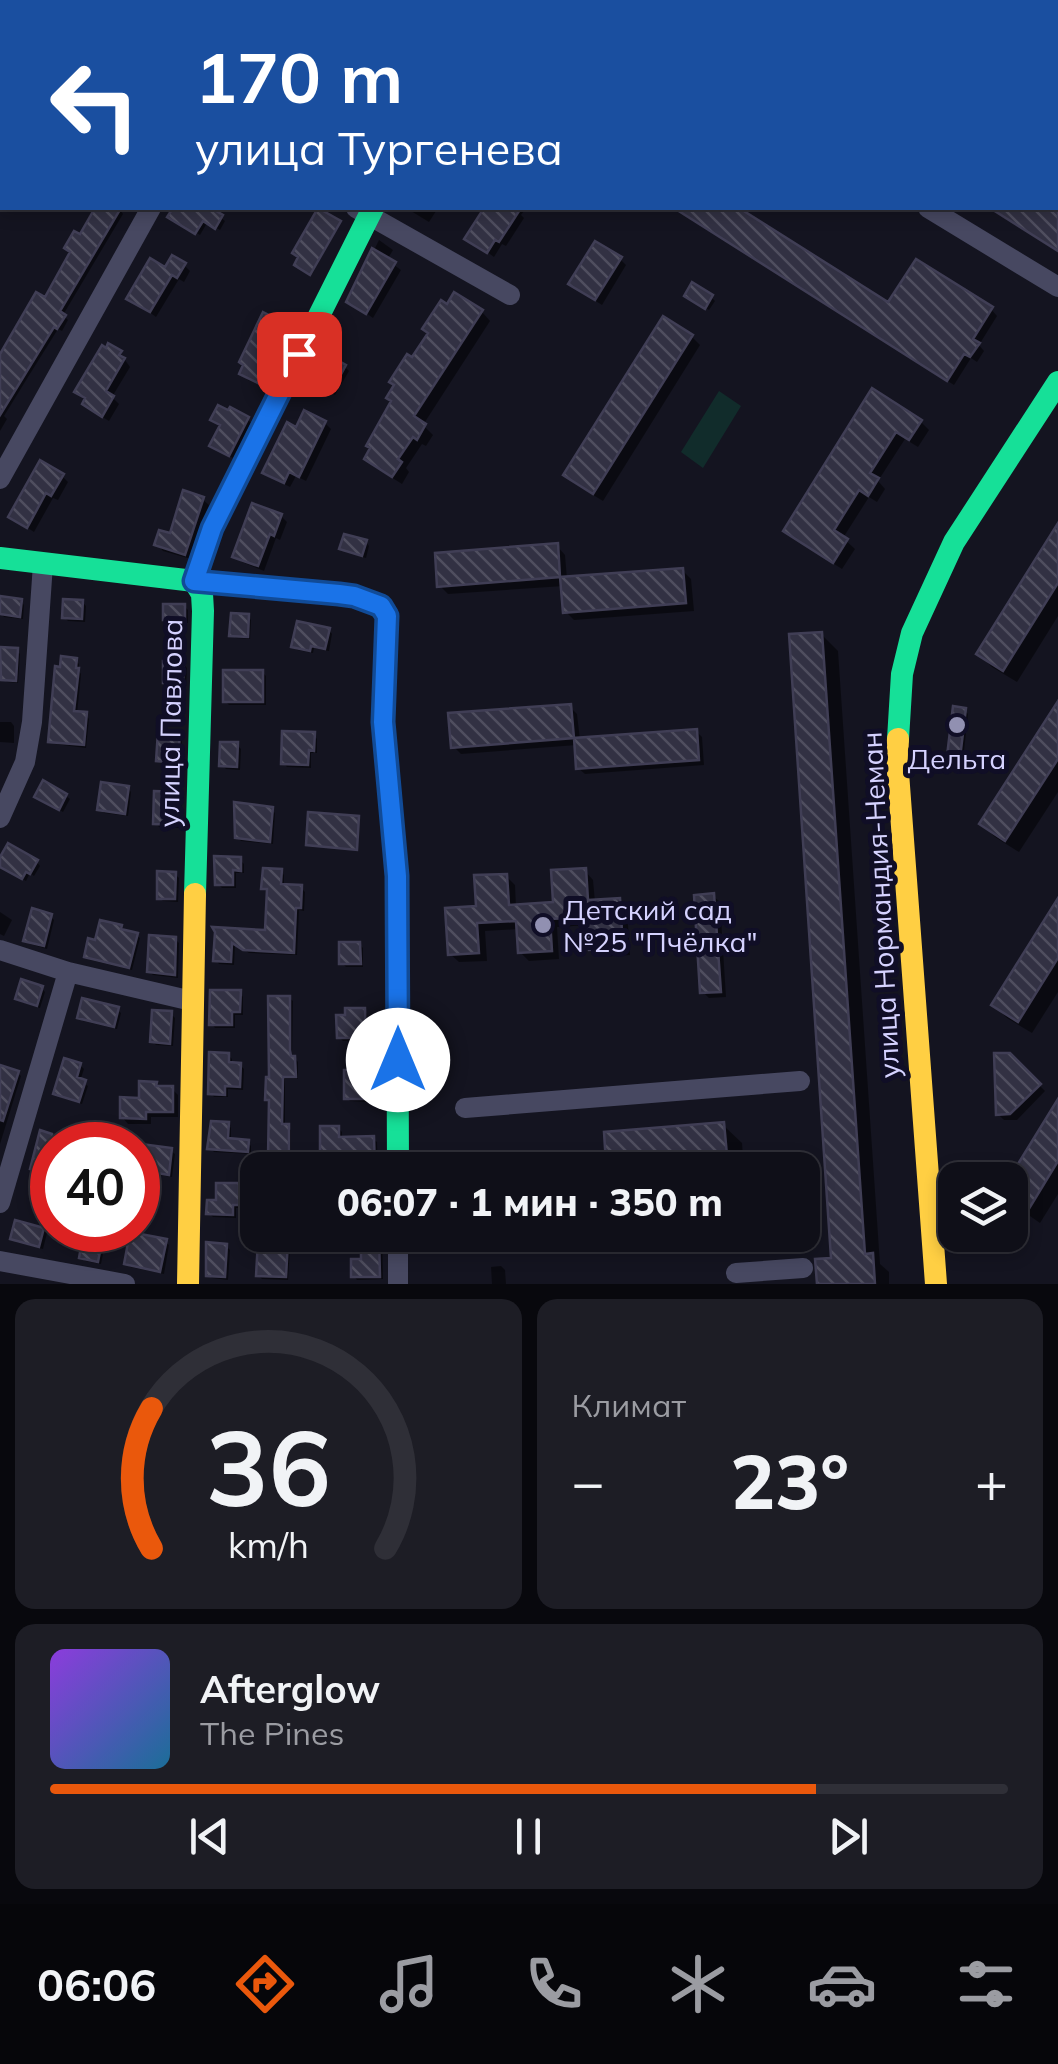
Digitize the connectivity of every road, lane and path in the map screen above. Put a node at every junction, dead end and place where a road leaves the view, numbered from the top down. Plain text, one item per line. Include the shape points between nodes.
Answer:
1 (150, 210) edge
2 (366, 210) edge
3 (931, 210) edge
4 (1058, 287) edge
5 (510, 295) dead end
6 (1058, 382) edge
7 (0, 479) edge
8 (0, 558) edge
9 (44, 564) junction
10 (194, 581) junction
11 (0, 818) edge
12 (0, 950) edge
13 (68, 972) junction
14 (192, 1001) junction
15 (800, 1081) dead end
16 (464, 1108) dead end
17 (398, 1152) edge
18 (0, 1203) edge
19 (398, 1252) edge
20 (0, 1261) edge
21 (803, 1268) dead end
22 (736, 1273) dead end
23 (125, 1284) edge
24 (188, 1284) edge
25 (398, 1284) edge
26 (936, 1284) edge

1 - 7 street
2 - 5 street
2 - 10 street, улица Павлова via 212,528
3 - 4 street
6 - 26 street, улица Нормандия-Неман via 954,542 912,634 902,674 897,759
8 - 9 street
9 - 10 street
9 - 11 street via 26,762
10 - 14 street, улица Павлова via 203,611
10 - 17 street via 354,596 381,606 387,616 383,722 397,876
12 - 13 street
13 - 14 street
13 - 18 street
14 - 24 street, улица Павлова
15 - 16 street
19 - 25 street
20 - 23 street
21 - 22 street

